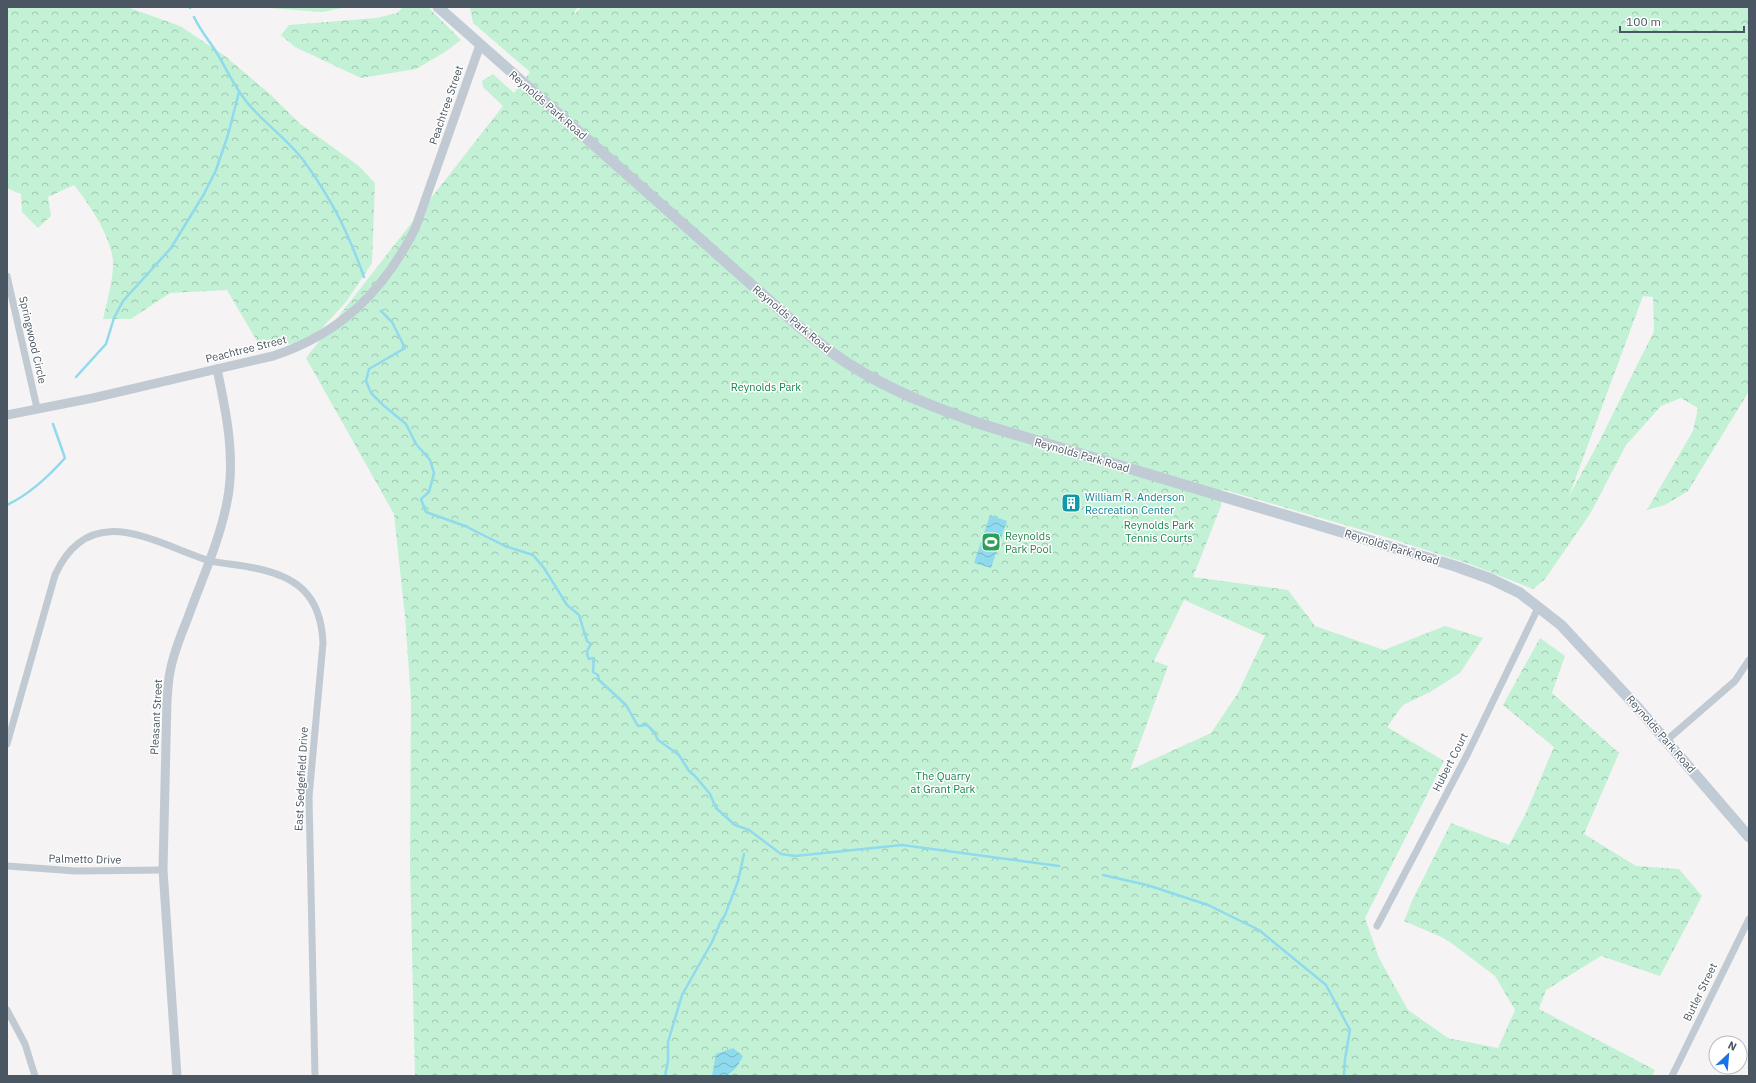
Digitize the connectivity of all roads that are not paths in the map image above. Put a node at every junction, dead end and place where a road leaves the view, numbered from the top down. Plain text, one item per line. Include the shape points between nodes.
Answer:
1 (438, 7) edge
2 (480, 45) junction
3 (7, 276) edge
4 (217, 369) junction
5 (37, 408) junction
6 (7, 415) edge
7 (209, 561) junction
8 (1539, 606) junction
9 (1749, 660) edge
10 (1667, 740) junction
11 (7, 744) edge
12 (1749, 837) edge
13 (7, 866) edge
14 (163, 870) junction
15 (1749, 919) edge
16 (1377, 926) dead end
17 (7, 1010) edge
18 (35, 1076) edge
19 (177, 1076) edge
20 (315, 1076) edge
21 (1672, 1076) edge

1 - 2 main road, Reynolds Park Road
2 - 4 street, Peachtree Street via 415,229 400,257 382,281 345,320 315,339 293,350
2 - 8 main road, Reynolds Park Road via 796,324 830,352 875,379 936,407 1011,434 1455,566 1508,587
3 - 5 street, Springwood Circle
4 - 5 street, Peachtree Street via 93,398
4 - 7 street, Pleasant Street via 228,430 230,487 219,535
5 - 6 street, Peachtree Street
7 - 11 street, East Sedgefield Drive via 151,538 122,531 92,536 72,547 55,575
7 - 14 street, Pleasant Street via 170,672 167,700
7 - 20 street, East Sedgefield Drive via 251,567 286,577 310,597 321,620 321,674 309,804
8 - 10 main road, Reynolds Park Road via 1561,624
8 - 16 street, Hubert Court via 1466,755
9 - 10 street via 1742,672 1724,691
10 - 12 main road, Reynolds Park Road
13 - 14 street, Palmetto Drive via 76,871
14 - 19 street, Pleasant Street
15 - 21 street, Butler Street
17 - 18 street via 25,1044

